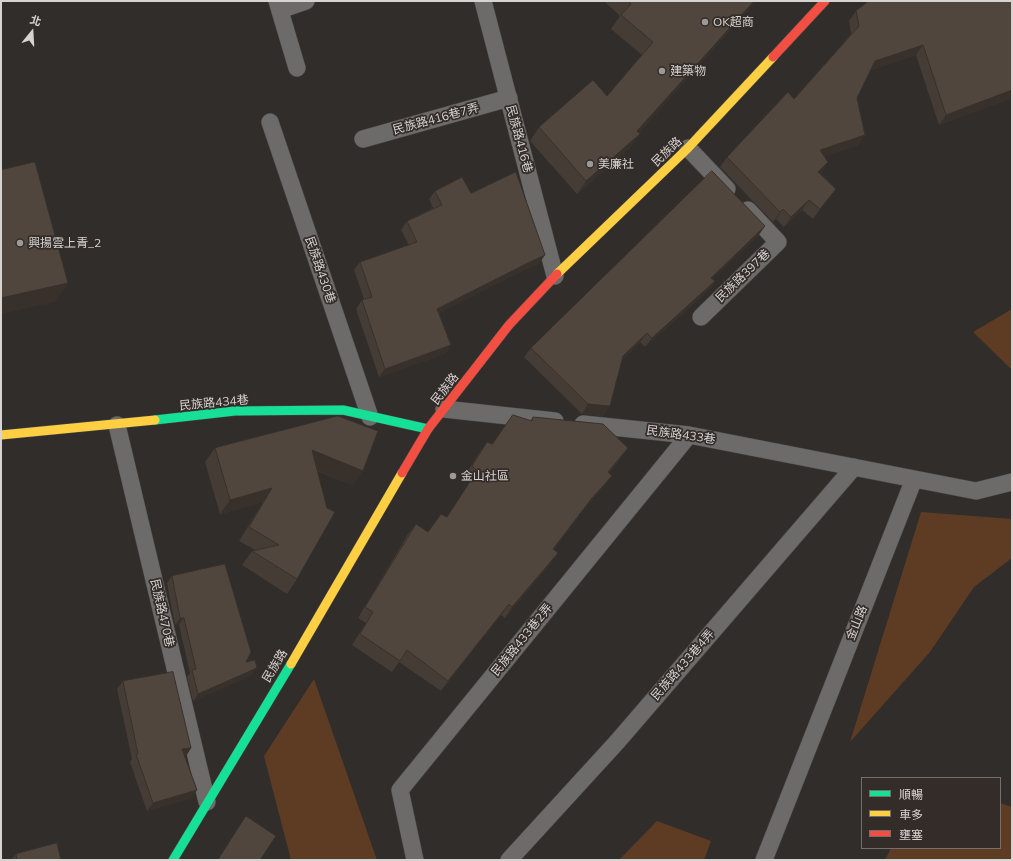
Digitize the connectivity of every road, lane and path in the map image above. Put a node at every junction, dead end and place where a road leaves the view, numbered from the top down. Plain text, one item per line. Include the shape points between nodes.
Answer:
1 (306, 1) edge
2 (483, 1) edge
3 (825, 1) edge
4 (279, 6) edge
5 (297, 68) dead end
6 (508, 98) junction
7 (270, 122) dead end
8 (363, 139) dead end
9 (688, 148) junction
10 (555, 276) junction
11 (701, 317) dead end
12 (444, 410) junction
13 (370, 416) junction
14 (117, 425) junction
15 (428, 429) junction
16 (1, 435) edge
17 (689, 435) junction
18 (854, 467) junction
19 (914, 479) junction
20 (1012, 482) edge
21 (207, 802) junction
22 (173, 860) edge
23 (415, 860) edge
24 (509, 860) edge
25 (764, 860) edge

1 - 4 lane
2 - 6 lane, 民族路416巷
3 - 9 street, 民族路
4 - 5 lane
6 - 8 lane, 民族路416巷7弄
6 - 10 lane, 民族路416巷
7 - 13 lane, 民族路430巷
9 - 10 street, 民族路
9 - 11 lane, 民族路397巷 via 778,242
10 - 12 street, 民族路 via 509,325
12 - 15 street, 民族路
12 - 17 lane, 民族路433巷
13 - 14 street, 民族路434巷 via 343,410 235,411
13 - 15 street, 民族路434巷
14 - 16 street, 民族路434巷
14 - 21 lane, 民族路470巷
15 - 21 street, 民族路
17 - 18 lane, 民族路433巷
17 - 23 lane, 民族路433巷2弄 via 400,790
18 - 19 lane, 民族路433巷
18 - 24 lane, 民族路433巷4弄 via 617,742
19 - 20 lane via 976,491
19 - 25 lane, 金山路
21 - 22 street, 民族路

